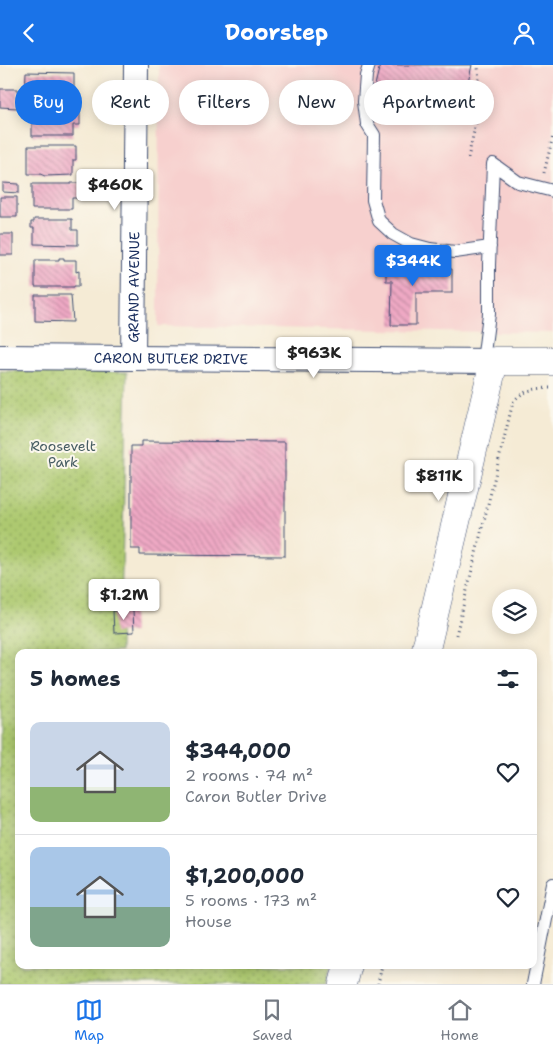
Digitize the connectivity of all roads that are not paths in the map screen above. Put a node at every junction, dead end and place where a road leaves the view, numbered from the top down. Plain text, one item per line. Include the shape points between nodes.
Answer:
1 (136, 65) edge
2 (369, 65) edge
3 (547, 190) edge
4 (490, 247) junction
5 (0, 357) edge
6 (133, 358) junction
7 (488, 361) junction
8 (553, 361) edge
9 (426, 649) edge
10 (553, 884) edge
11 (537, 964) edge
12 (347, 969) edge
13 (536, 969) edge
14 (343, 984) edge
15 (533, 984) edge

1 - 6 street, GRAND AVENUE
2 - 4 lane via 364,101 367,124 374,135 373,200 379,221 411,244 430,249 455,252
3 - 4 lane via 518,182 493,164
4 - 7 lane
5 - 6 street, CARON BUTLER DRIVE
6 - 7 street, CARON BUTLER DRIVE
7 - 8 street, CARON BUTLER DRIVE
7 - 9 street
10 - 11 lane
12 - 14 street
13 - 15 lane

